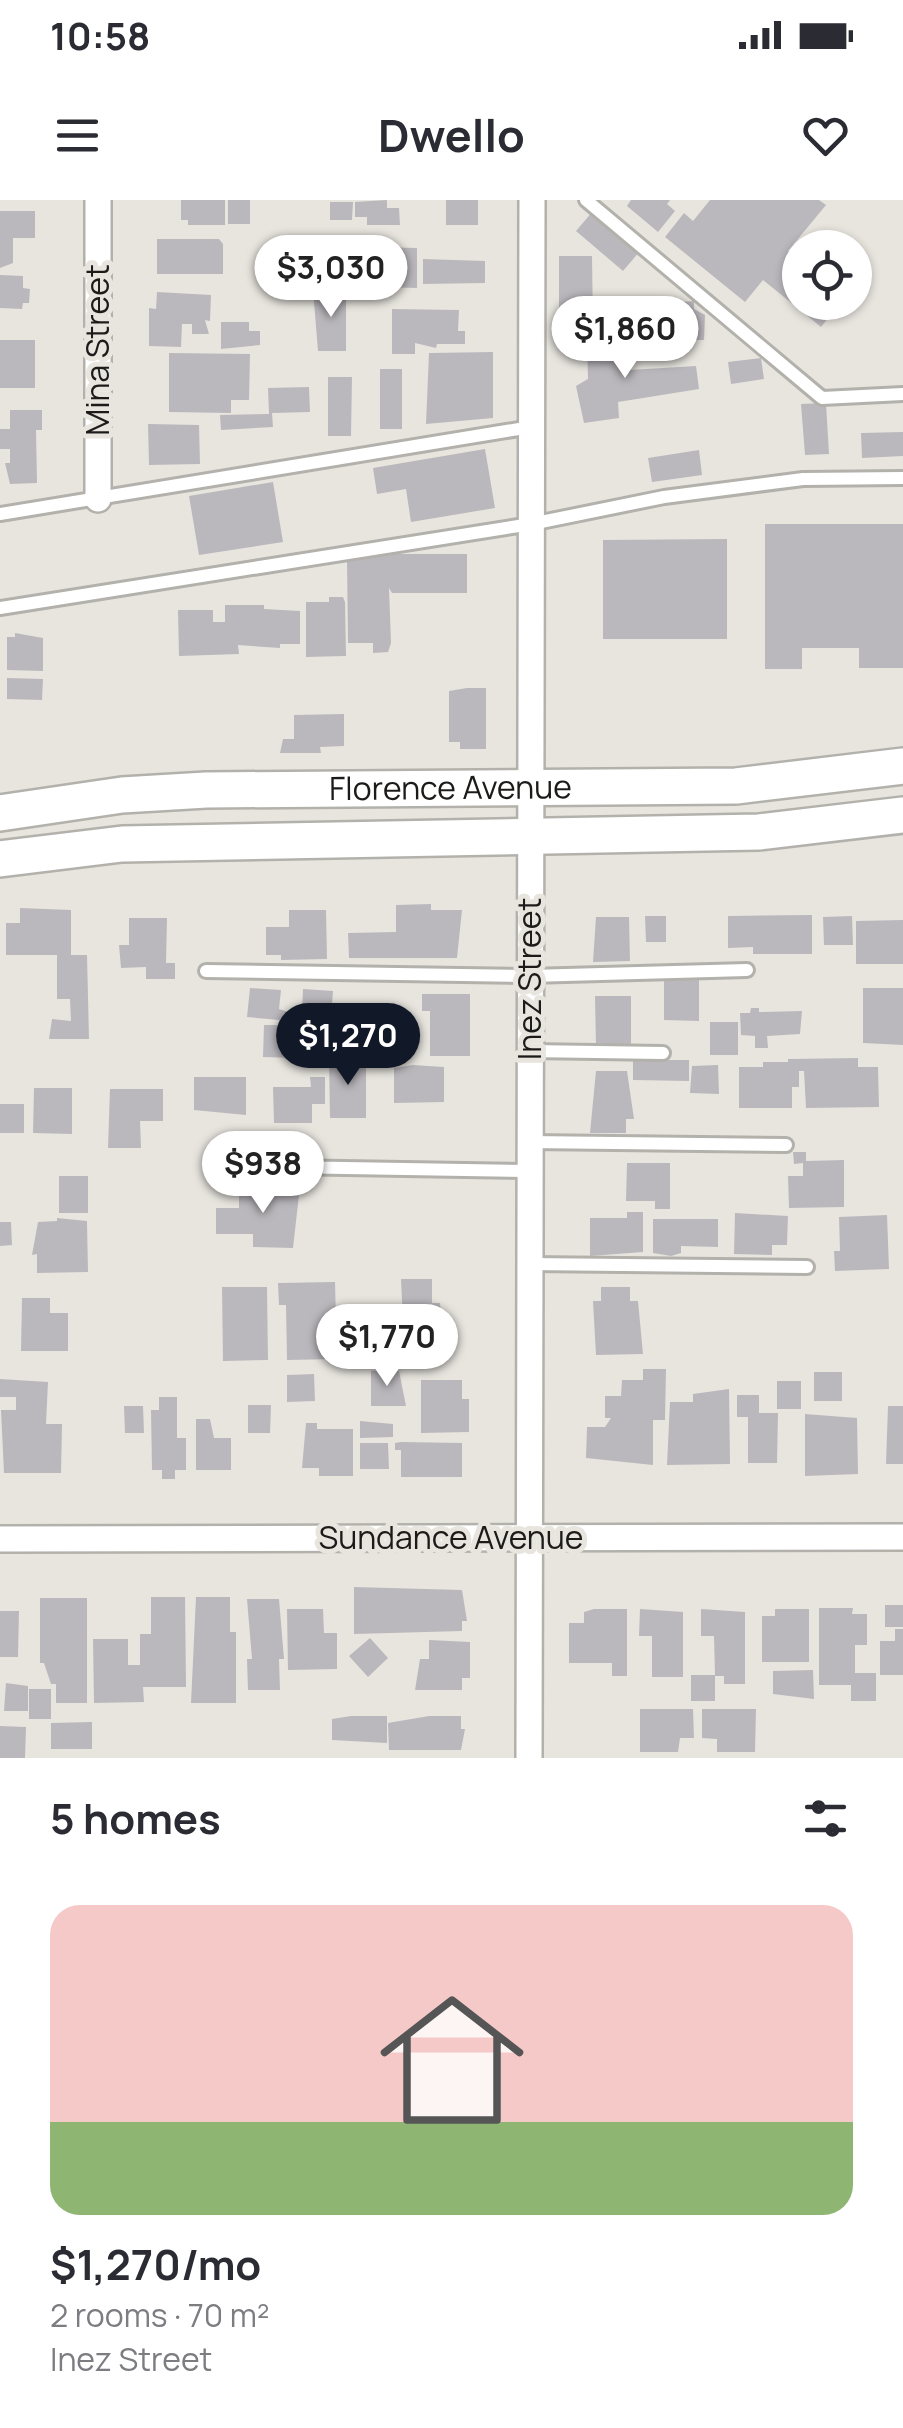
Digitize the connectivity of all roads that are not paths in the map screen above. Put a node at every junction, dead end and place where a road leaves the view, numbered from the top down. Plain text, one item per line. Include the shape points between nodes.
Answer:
1 (98, 200) edge
2 (532, 200) edge
3 (586, 200) edge
4 (903, 394) edge
5 (531, 428) junction
6 (903, 478) edge
7 (98, 499) junction
8 (0, 514) edge
9 (531, 524) junction
10 (0, 608) edge
11 (903, 766) edge
12 (530, 788) junction
13 (0, 813) edge
14 (903, 815) edge
15 (530, 837) junction
16 (0, 859) edge
17 (747, 970) dead end
18 (206, 971) dead end
19 (530, 976) junction
20 (530, 1051) junction
21 (663, 1053) dead end
22 (530, 1142) junction
23 (786, 1145) dead end
24 (222, 1166) dead end
25 (530, 1170) junction
26 (530, 1264) junction
27 (807, 1267) dead end
28 (903, 1537) edge
29 (530, 1538) junction
30 (0, 1539) edge
31 (529, 1758) edge

1 - 7 street, Mina Street
2 - 5 street, Inez Street
3 - 4 lane via 822,398
5 - 7 lane
5 - 9 street, Inez Street
6 - 9 lane via 804,479 664,497
7 - 8 lane
9 - 10 lane
9 - 12 street, Inez Street
11 - 12 main road, Florence Avenue via 736,786
12 - 13 main road, Florence Avenue via 206,790
12 - 15 street, Inez Street
14 - 15 main road, Florence Avenue via 759,832
15 - 16 main road, Florence Avenue via 122,844
15 - 19 street, Inez Street
17 - 19 lane
18 - 19 lane
19 - 20 street, Inez Street
20 - 21 lane
20 - 22 street, Inez Street
22 - 23 lane
22 - 25 street, Inez Street
24 - 25 lane
25 - 26 street, Inez Street
26 - 27 lane
26 - 29 street, Inez Street
28 - 29 street, Sundance Avenue
29 - 30 street, Sundance Avenue
29 - 31 street, Inez Street

